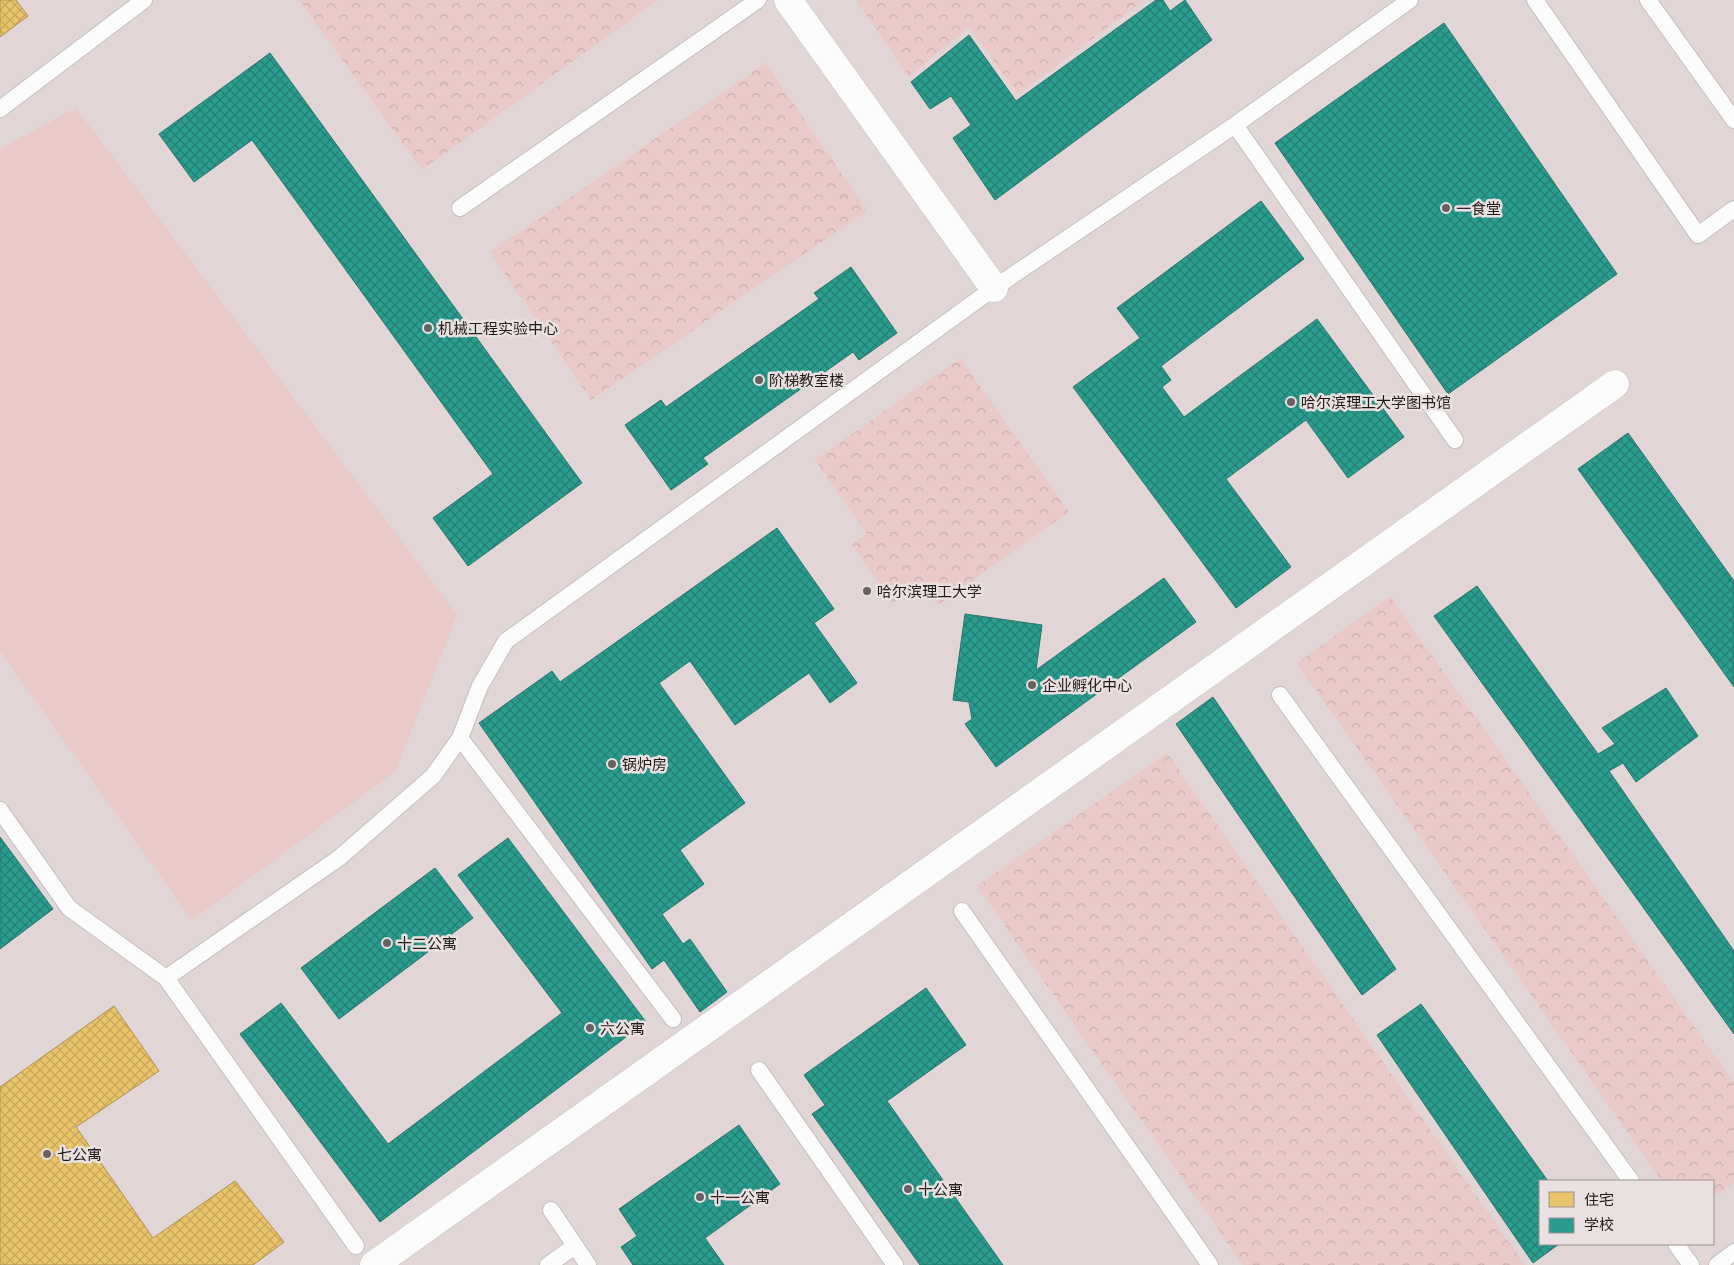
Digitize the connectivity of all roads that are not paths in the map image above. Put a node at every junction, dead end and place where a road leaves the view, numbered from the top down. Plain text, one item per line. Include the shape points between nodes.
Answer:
1 (144, 0) edge
2 (758, 0) edge
3 (788, 0) edge
4 (1410, 0) edge
5 (1535, 0) edge
6 (1648, 0) edge
7 (0, 109) edge
8 (1734, 120) edge
9 (1235, 125) junction
10 (460, 208) dead end
11 (1734, 209) edge
12 (994, 288) junction
13 (1615, 384) dead end
14 (1455, 440) dead end
15 (1280, 695) dead end
16 (460, 738) junction
17 (0, 810) edge
18 (962, 911) dead end
19 (166, 978) junction
20 (673, 1019) dead end
21 (759, 1070) dead end
22 (1630, 1180) edge
23 (551, 1210) dead end
24 (1677, 1245) edge
25 (574, 1246) junction
26 (1734, 1252) edge
27 (365, 1255) edge
28 (548, 1265) edge
29 (588, 1265) edge
30 (895, 1265) edge
31 (1210, 1265) edge
32 (1691, 1265) edge
33 (1717, 1265) edge

1 - 7 lane
2 - 10 lane
3 - 12 street
4 - 9 lane
5 - 11 lane via 1698,235
6 - 8 lane
9 - 12 lane
9 - 14 lane
12 - 16 lane via 506,641 480,686
13 - 27 street
15 - 22 lane
16 - 19 lane via 433,776 339,858
16 - 20 lane
17 - 19 lane via 68,908
18 - 31 lane
19 - 27 lane
21 - 30 lane
23 - 25 lane
24 - 32 lane
25 - 28 lane
25 - 29 lane
26 - 33 lane

